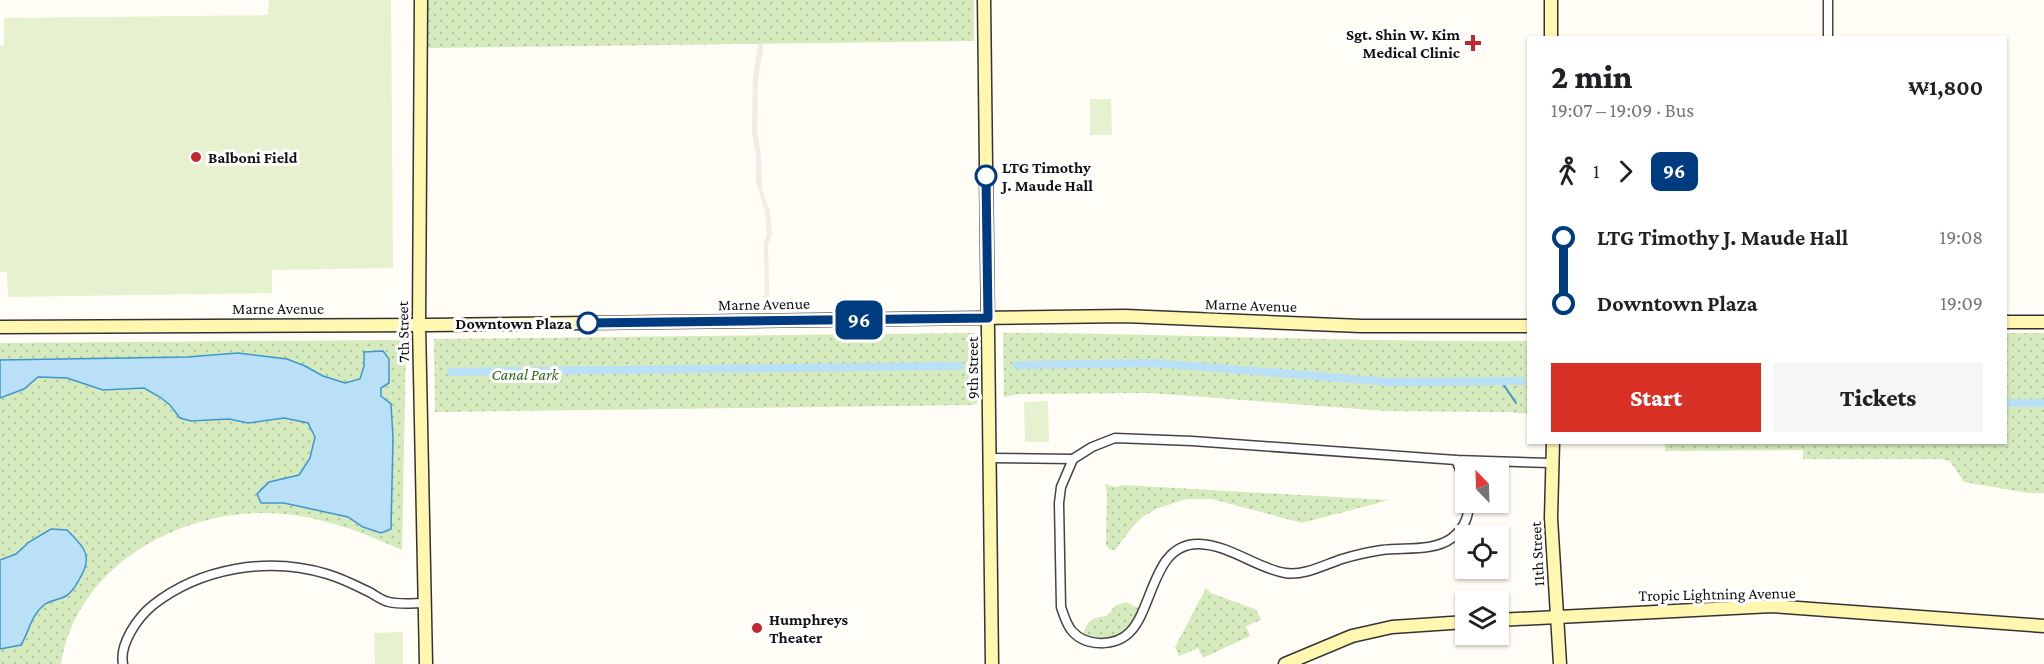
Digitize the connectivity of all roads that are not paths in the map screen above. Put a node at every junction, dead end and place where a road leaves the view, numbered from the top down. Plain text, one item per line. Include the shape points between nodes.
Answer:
1 (421, 0) edge
2 (984, 0) edge
3 (1551, 0) edge
4 (1828, 0) edge
5 (1551, 36) edge
6 (1828, 36) edge
7 (988, 318) junction
8 (2007, 322) edge
9 (2044, 322) edge
10 (419, 325) junction
11 (1527, 326) edge
12 (0, 327) edge
13 (1553, 444) edge
14 (989, 458) junction
15 (1073, 459) junction
16 (1455, 460) edge
17 (1509, 462) edge
18 (1551, 463) junction
19 (1469, 513) edge
20 (426, 603) junction
21 (1556, 616) junction
22 (1509, 619) edge
23 (1455, 623) edge
24 (2044, 626) edge
25 (123, 664) edge
26 (426, 664) edge
27 (992, 664) edge
28 (1285, 664) edge
29 (1560, 664) edge

1 - 10 street, 7th Street
2 - 7 street, 9th Street
3 - 5 street
4 - 6 street
7 - 10 street, Marne Avenue
7 - 11 street, Marne Avenue via 1125,316 1361,326
7 - 14 street, 9th Street
8 - 9 street
10 - 12 street, Marne Avenue
10 - 20 street, 7th Street
13 - 18 street, 11th Street
14 - 15 street
14 - 27 street, 9th Street
15 - 16 street via 1115,438
15 - 19 street via 1060,487 1061,607 1073,632 1092,642 1113,642 1130,632 1162,566 1185,547 1213,546 1283,573 1297,573 1382,550 1442,544 1461,529
17 - 18 street
18 - 21 street, 11th Street
20 - 25 street via 389,602 327,574 298,567 245,567 179,588 146,611 124,649
20 - 26 street, 7th Street
21 - 22 street, Tropic Lightning Avenue
21 - 24 street, Tropic Lightning Avenue via 1772,606
21 - 29 street, 11th Street
23 - 28 street via 1392,627 1352,636

